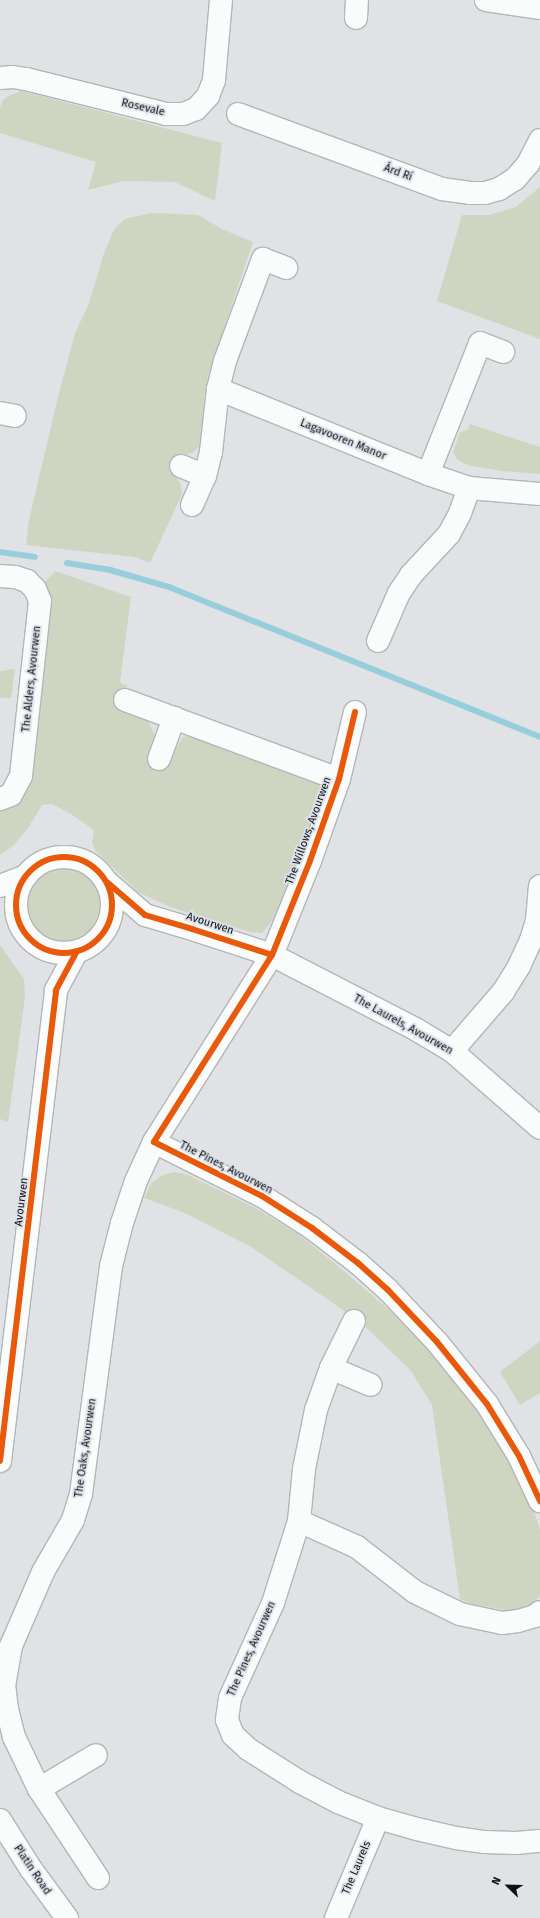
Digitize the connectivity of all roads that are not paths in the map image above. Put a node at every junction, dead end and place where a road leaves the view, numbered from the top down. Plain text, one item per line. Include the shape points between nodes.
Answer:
1 (221, 0) edge
2 (486, 0) edge
3 (540, 8) edge
4 (0, 78) edge
5 (238, 114) dead end
6 (540, 140) edge
7 (286, 268) dead end
8 (503, 352) dead end
9 (218, 389) junction
10 (181, 466) dead end
11 (428, 474) junction
12 (205, 476) junction
13 (468, 488) junction
14 (540, 494) edge
15 (192, 505) dead end
16 (0, 576) edge
17 (378, 641) dead end
18 (125, 700) dead end
19 (355, 712) dead end
20 (174, 718) junction
21 (159, 759) dead end
22 (339, 779) junction
23 (0, 799) edge
24 (26, 876) junction
25 (107, 882) junction
26 (0, 886) edge
27 (540, 886) edge
28 (0, 907) edge
29 (145, 915) junction
30 (20, 922) junction
31 (106, 927) junction
32 (41, 946) junction
33 (77, 951) junction
34 (272, 955) junction
35 (56, 990) junction
36 (452, 1051) junction
37 (540, 1128) edge
38 (154, 1142) junction
39 (354, 1321) dead end
40 (331, 1368) junction
41 (371, 1385) dead end
42 (0, 1462) edge
43 (540, 1501) edge
44 (299, 1521) junction
45 (540, 1612) edge
46 (96, 1756) dead end
47 (39, 1789) junction
48 (378, 1818) junction
49 (0, 1820) edge
50 (540, 1840) edge
51 (98, 1878) dead end
52 (67, 1918) edge
53 (336, 1918) edge

1 - 4 street, Rosevale via 214,80 208,96 196,109 183,114 166,114 26,79
2 - 3 street
5 - 6 street, Árd Rí via 442,189 470,193 499,189 514,179 528,164
7 - 9 street via 263,259 225,361
8 - 11 street via 480,343
9 - 11 street, Lagavooren Manor
9 - 12 street via 211,452
10 - 12 street
11 - 13 street, Lagavooren Manor
12 - 15 street
13 - 14 street, Lagavooren Manor
13 - 17 street via 460,514 449,534 411,575 399,593
16 - 23 street, The Alders, Avourwen via 26,581 35,589 40,601 21,776 11,795
18 - 20 street, The Willows, Avourwen
19 - 22 street, The Willows, Avourwen
20 - 21 street
20 - 22 street, The Willows, Avourwen
22 - 34 street, The Willows, Avourwen via 310,862
24 - 25 street, Avourwen via 36,866 48,860 68,857 88,862
24 - 26 street
24 - 30 street, Avourwen via 17,898
25 - 29 street, Avourwen
25 - 31 street, Avourwen via 112,905
27 - 36 street via 537,920 519,966 503,992
28 - 30 street
29 - 31 street
29 - 34 street, Avourwen
30 - 32 street, Avourwen via 32,940
31 - 33 street, Avourwen via 89,946
32 - 33 street, Avourwen via 52,951
32 - 35 street, Avourwen
33 - 35 street, Avourwen
34 - 36 street, The Laurels, Avourwen via 390,1015
34 - 38 street
35 - 42 street, Avourwen
36 - 37 street, The Laurels, Avourwen
38 - 43 street, The Pines, Avourwen via 262,1196 312,1228 388,1290 437,1342 487,1404 519,1456
38 - 47 street, The Oaks, Avourwen via 136,1181 111,1266 81,1494 75,1514 61,1544 43,1572 11,1646 4,1686 7,1710 14,1737
39 - 40 street, The Pines, Avourwen
40 - 41 street
40 - 44 street, The Pines, Avourwen via 316,1410 304,1469
44 - 45 street via 357,1547 415,1592 460,1614 502,1623 518,1622
44 - 48 street, The Pines, Avourwen via 273,1603 230,1698 227,1720 232,1735 248,1749 300,1782 338,1802
46 - 47 street
47 - 51 street, The Oaks, Avourwen
48 - 50 street, The Pines, Avourwen via 417,1830 485,1842 516,1843
48 - 53 street, The Laurels
49 - 52 street, Platin Road via 31,1869

